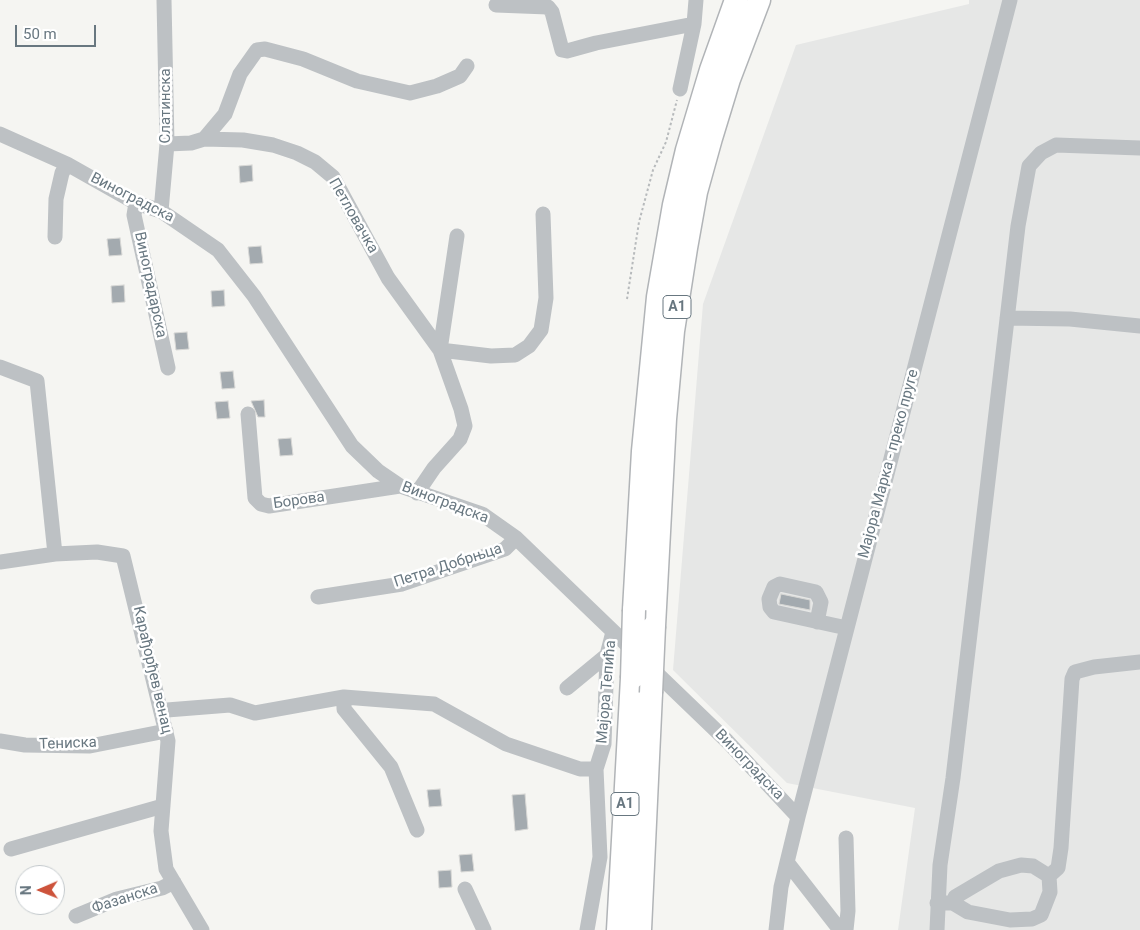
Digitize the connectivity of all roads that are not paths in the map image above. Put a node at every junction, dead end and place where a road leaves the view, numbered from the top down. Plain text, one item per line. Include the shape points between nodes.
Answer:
1 (164, 0) edge
2 (696, 0) edge
3 (736, 0) edge
4 (759, 0) edge
5 (1010, 0) edge
6 (496, 5) dead end
7 (694, 24) junction
8 (467, 66) dead end
9 (680, 88) road end
10 (0, 134) edge
11 (204, 139) junction
12 (167, 144) junction
13 (1140, 148) edge
14 (67, 164) junction
15 (136, 202) junction
16 (161, 211) junction
17 (543, 214) dead end
18 (457, 236) dead end
19 (55, 238) dead end
20 (1007, 318) junction
21 (1140, 326) edge
22 (440, 350) junction
23 (0, 367) edge
24 (168, 368) dead end
25 (248, 414) dead end
26 (400, 486) junction
27 (417, 493) junction
28 (516, 538) junction
29 (55, 554) junction
30 (0, 562) edge
31 (318, 597) dead end
32 (817, 622) dead end
33 (847, 628) junction
34 (613, 632) junction
35 (607, 655) junction
36 (1140, 662) edge
37 (567, 688) dead end
38 (344, 697) junction
39 (162, 716) junction
40 (166, 731) junction
41 (0, 741) edge
42 (596, 769) junction
43 (163, 806) junction
44 (798, 817) junction
45 (417, 830) dead end
46 (846, 838) dead end
47 (11, 849) dead end
48 (787, 862) junction
49 (1049, 876) junction
50 (174, 882) junction
51 (465, 889) dead end
52 (937, 903) junction
53 (953, 903) junction
54 (76, 916) dead end
55 (202, 930) edge
56 (484, 930) edge
57 (587, 930) edge
58 (618, 930) edge
59 (640, 930) edge
60 (776, 930) edge
61 (840, 930) edge
62 (846, 930) edge
63 (937, 930) edge

1 - 12 street, Слатинска
2 - 7 street
3 - 58 highway, A1, bridge via 687,150 658,297 643,451
4 - 59 highway, A1, bridge via 729,79 696,192 674,331 665,419
5 - 33 street, Мајора Марка - преко пруге
6 - 7 street via 548,7 562,50 566,51
7 - 9 street
8 - 11 street via 460,76 410,93 357,81 303,58 257,50 240,74 225,114
10 - 14 street, Виноградска
11 - 12 street, Петловачка
11 - 22 street, Петловачка via 273,145 315,162 333,177 388,278
12 - 16 street, Слатинска
13 - 20 street via 1056,145 1041,153 1029,166
14 - 15 street, Виноградска
14 - 19 street via 56,198
15 - 16 street, Виноградска
15 - 24 street, Виноградарска via 134,215
16 - 26 street, Виноградска via 218,250 254,296 352,446 378,472
17 - 22 street via 546,298 541,330 529,346 515,355 491,356
18 - 22 street, Петловачка
20 - 21 street via 1070,319
20 - 52 street
22 - 27 street, Петловачка via 465,426 460,439
23 - 29 street via 37,381
25 - 26 street, Борова via 255,498 261,504 269,506
26 - 27 street, Виноградска
27 - 28 street, Виноградска via 482,514
28 - 31 street, Петра Добрњца via 506,549 402,584
28 - 34 street, Виноградска
29 - 30 street, Карађорђев венац
29 - 39 street, Карађорђев венац via 97,552 123,556
32 - 33 street
33 - 44 street, Мајора Марка - преко пруге
34 - 35 street, Мајора Тепића
34 - 44 street, Виноградска via 727,741
35 - 37 street
35 - 42 street, Мајора Тепића via 604,744
36 - 49 street via 1094,667 1075,672 1072,679 1062,848 1058,868
38 - 39 street via 255,713 230,705 167,710
38 - 42 street via 434,704 506,744 580,769
38 - 45 street via 344,708 391,767
39 - 40 street, Карађорђев венац
40 - 41 street, Тениска via 90,746 25,745
40 - 43 street, Карађорђев венац
42 - 57 street, Мајора Тепића via 600,857
43 - 47 street
43 - 50 street, Карађорђев венац via 164,860
44 - 48 street, Мајора Марка - преко пруге
46 - 62 street
48 - 60 street, Мајора Марка - преко пруге
48 - 61 street
49 - 53 street via 1033,866 1021,865 999,871 956,897
49 - 53 street via 1050,892 1041,915 1032,919 1010,920 968,912
50 - 54 street, Фазанска
50 - 55 street, Карађорђев венац
51 - 56 street
52 - 53 street
52 - 63 street

